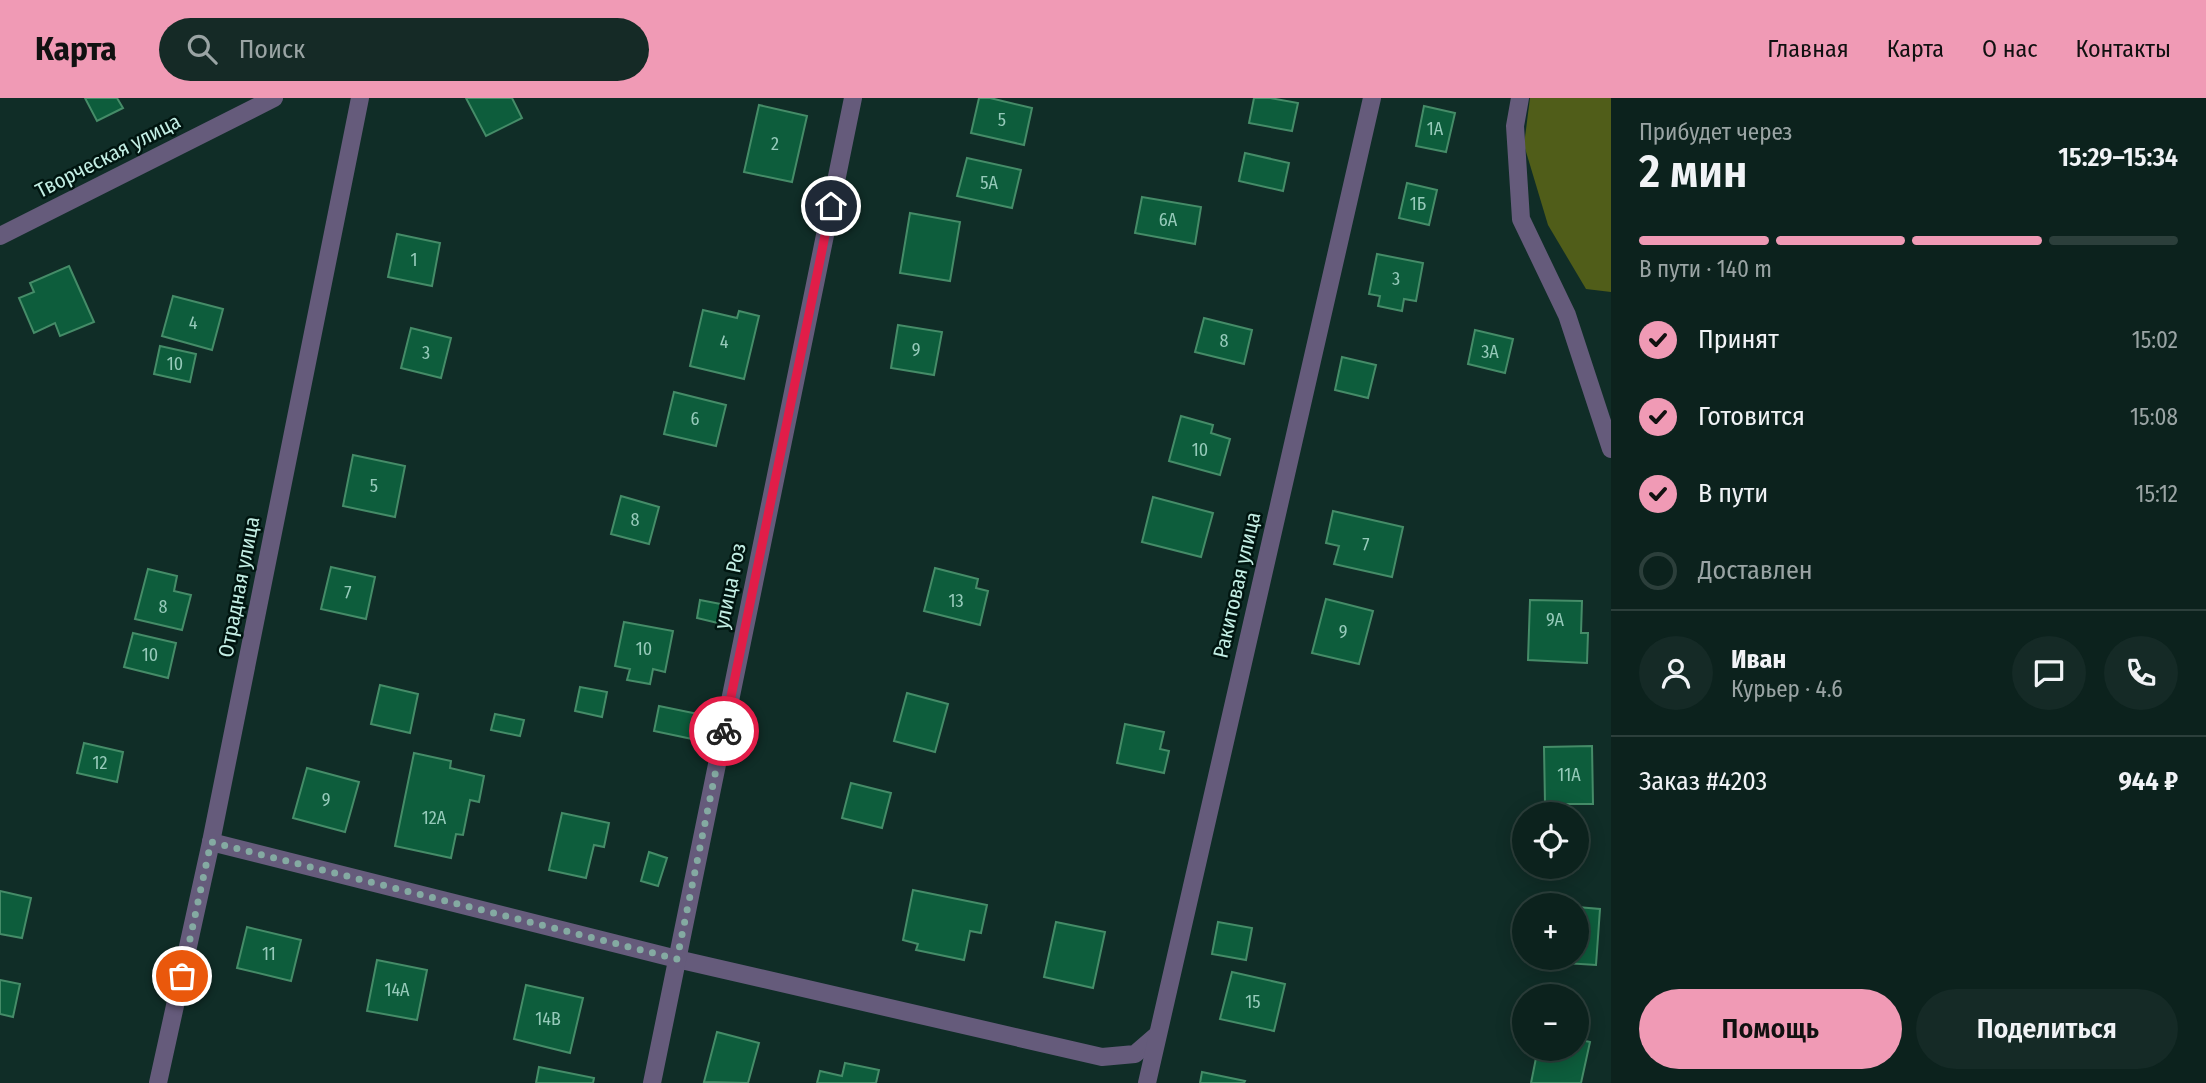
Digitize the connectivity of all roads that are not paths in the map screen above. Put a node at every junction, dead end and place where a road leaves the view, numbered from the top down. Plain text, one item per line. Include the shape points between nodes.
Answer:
1 (274, 98) edge
2 (360, 98) edge
3 (853, 98) edge
4 (1372, 98) edge
5 (1520, 98) edge
6 (0, 236) edge
7 (1611, 449) edge
8 (211, 842) junction
9 (677, 959) junction
10 (1157, 1035) junction
11 (158, 1083) edge
12 (652, 1083) edge
13 (1147, 1083) edge

1 - 6 street, Творческая улица
2 - 8 street, Отрадная улица
3 - 9 street, улица Роз
4 - 10 street, Ракитовая улица
5 - 7 street via 1516,126 1521,219 1567,315
8 - 9 street
8 - 11 street, Отрадная улица
9 - 10 street via 1102,1057 1135,1054
9 - 12 street, улица Роз
10 - 13 street, Ракитовая улица

